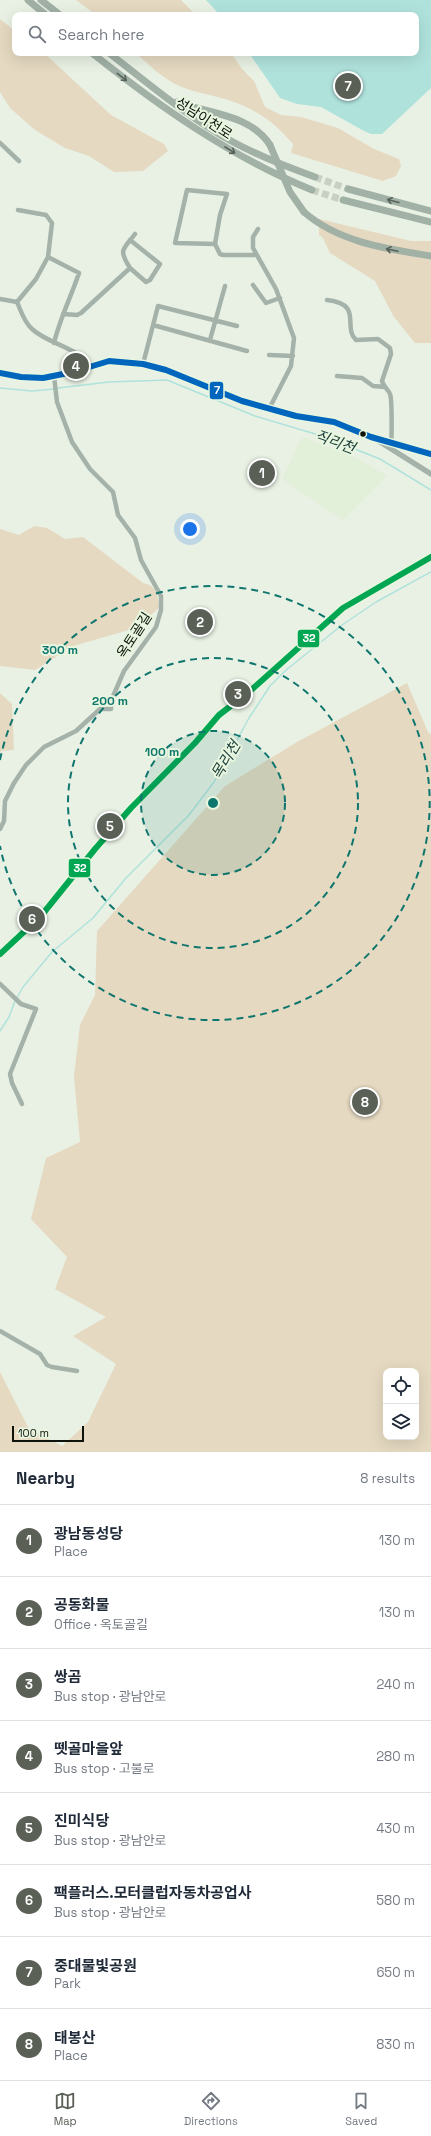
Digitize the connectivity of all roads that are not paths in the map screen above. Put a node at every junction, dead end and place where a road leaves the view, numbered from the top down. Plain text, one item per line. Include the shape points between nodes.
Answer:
1 (28, 0) edge
2 (41, 0) edge
3 (42, 12) edge
4 (56, 12) edge
5 (96, 56) edge
6 (113, 56) edge
7 (170, 100) junction
8 (0, 143) edge
9 (19, 161) dead end
10 (315, 178) tunnel mouth
11 (348, 189) tunnel mouth
12 (312, 190) tunnel mouth
13 (343, 200) tunnel mouth
14 (18, 210) dead end
15 (431, 212) edge
16 (431, 222) edge
17 (258, 229) dead end
18 (135, 234) dead end
19 (130, 240) junction
20 (215, 244) junction
21 (256, 255) junction
22 (431, 256) edge
23 (48, 257) junction
24 (130, 268) junction
25 (254, 285) dead end
26 (225, 286) dead end
27 (280, 298) junction
28 (0, 299) edge
29 (326, 300) dead end
30 (17, 302) junction
31 (63, 314) junction
32 (216, 321) junction
33 (153, 325) junction
34 (236, 326) dead end
35 (210, 340) junction
36 (54, 343) junction
37 (247, 351) dead end
38 (269, 355) dead end
39 (293, 356) junction
40 (143, 364) junction
41 (89, 366) junction
42 (0, 373) edge
43 (54, 376) junction
44 (337, 376) dead end
45 (385, 387) junction
46 (269, 409) junction
47 (371, 437) junction
48 (391, 442) junction
49 (431, 454) edge
50 (431, 474) edge
51 (431, 556) edge
52 (0, 829) edge
53 (0, 954) edge
54 (0, 984) edge
55 (22, 1104) dead end
56 (0, 1330) edge
57 (77, 1371) dead end

1 - 3 highway
2 - 4 highway
5 -> 12 highway, 성남이천로 via 147,97 235,154
6 - 7 highway, 성남이천로
7 - 10 highway, 성남이천로 via 232,141 267,159
22 -> 7 highway, bridge via 356,240 321,224 304,212 290,192 270,145 260,131 241,121
8 - 9 street
15 -> 11 highway
13 - 16 highway
14 - 23 street via 46,215 50,219 52,223
17 - 21 street via 252,243
18 - 19 street
19 - 24 street via 122,255
19 - 24 street via 160,264 148,282
20 - 20 street via 220,214 227,194 187,190 175,243
20 - 21 street via 223,255
21 - 27 street
23 - 30 street via 36,279
23 - 31 street via 79,273
24 - 31 street via 81,313
25 - 27 street via 266,303
26 - 32 street
27 - 39 street via 293,332
28 - 30 street
29 - 45 street via 339,302 347,308 356,340 378,339 390,348 391,354 382,381
30 - 36 street via 31,329
31 - 36 street
32 - 33 street via 158,306
32 - 34 street
32 - 35 street
33 - 35 street
33 - 40 street
35 - 37 street
36 - 41 street via 82,357
38 - 39 street
39 - 46 street via 289,372
40 - 41 street via 108,361
40 - 46 street via 166,370 242,401
41 - 43 street
42 - 43 street via 33,378
43 - 52 street, 옥토골길 via 57,402 66,429 75,448 90,469 113,492 118,515 135,538 141,560 160,591 161,610 156,627 124,671 111,701 111,709 100,709 76,731 35,754 19,775 5,801 4,821
44 - 45 street via 362,378 373,386
45 - 48 street via 391,397
46 - 47 street via 334,422
47 - 48 street
47 - 50 street
48 - 49 street
51 - 53 street via 343,608 253,689 219,715 100,843 41,916
54 - 55 street via 21,1004 36,1008 10,1074
56 - 57 street via 40,1354 48,1365

